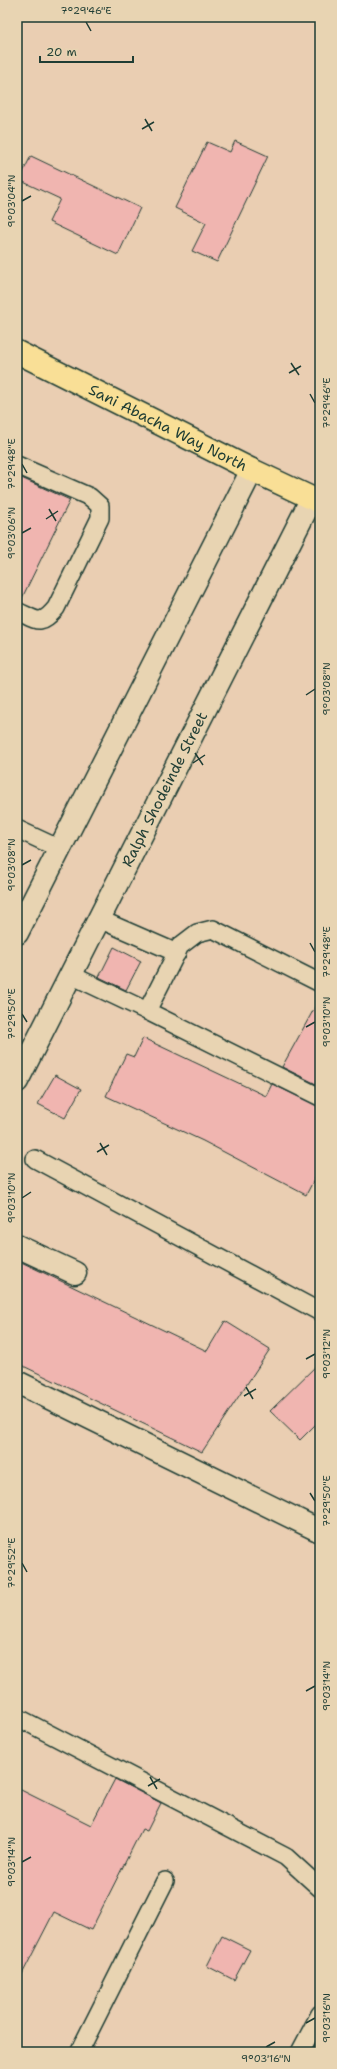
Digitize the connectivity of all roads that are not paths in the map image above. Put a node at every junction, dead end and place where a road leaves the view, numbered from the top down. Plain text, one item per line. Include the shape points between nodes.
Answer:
1 (17, 352) edge
2 (17, 465) edge
3 (252, 470) junction
4 (316, 500) edge
5 (17, 611) edge
6 (17, 829) edge
7 (60, 849) junction
8 (99, 918) junction
9 (17, 933) edge
10 (177, 953) junction
11 (71, 975) junction
12 (320, 983) edge
13 (147, 1011) junction
14 (17, 1081) edge
15 (320, 1097) edge
16 (35, 1158) dead end
17 (17, 1246) edge
18 (75, 1273) dead end
19 (320, 1312) edge
20 (17, 1382) edge
21 (320, 1531) edge
22 (17, 1717) edge
23 (165, 1880) dead end
24 (320, 1888) edge
25 (320, 2014) edge
26 (79, 2052) edge
27 (300, 2052) edge

1 - 3 highway, Sani Abacha Way North
2 - 5 lane via 90,497 100,506 100,518 56,608 47,618 38,621
3 - 4 highway, Sani Abacha Way North
3 - 7 street
4 - 8 street, Ralph Shodeinde Street
6 - 7 lane
7 - 9 street
8 - 10 lane
8 - 11 street, Ralph Shodeinde Street
10 - 12 lane via 180,946 197,933 213,930
10 - 13 lane
11 - 13 lane
11 - 14 street, Ralph Shodeinde Street
13 - 15 lane
16 - 19 lane
17 - 18 street
20 - 21 street
22 - 24 lane via 286,1857
23 - 26 lane
25 - 27 lane

